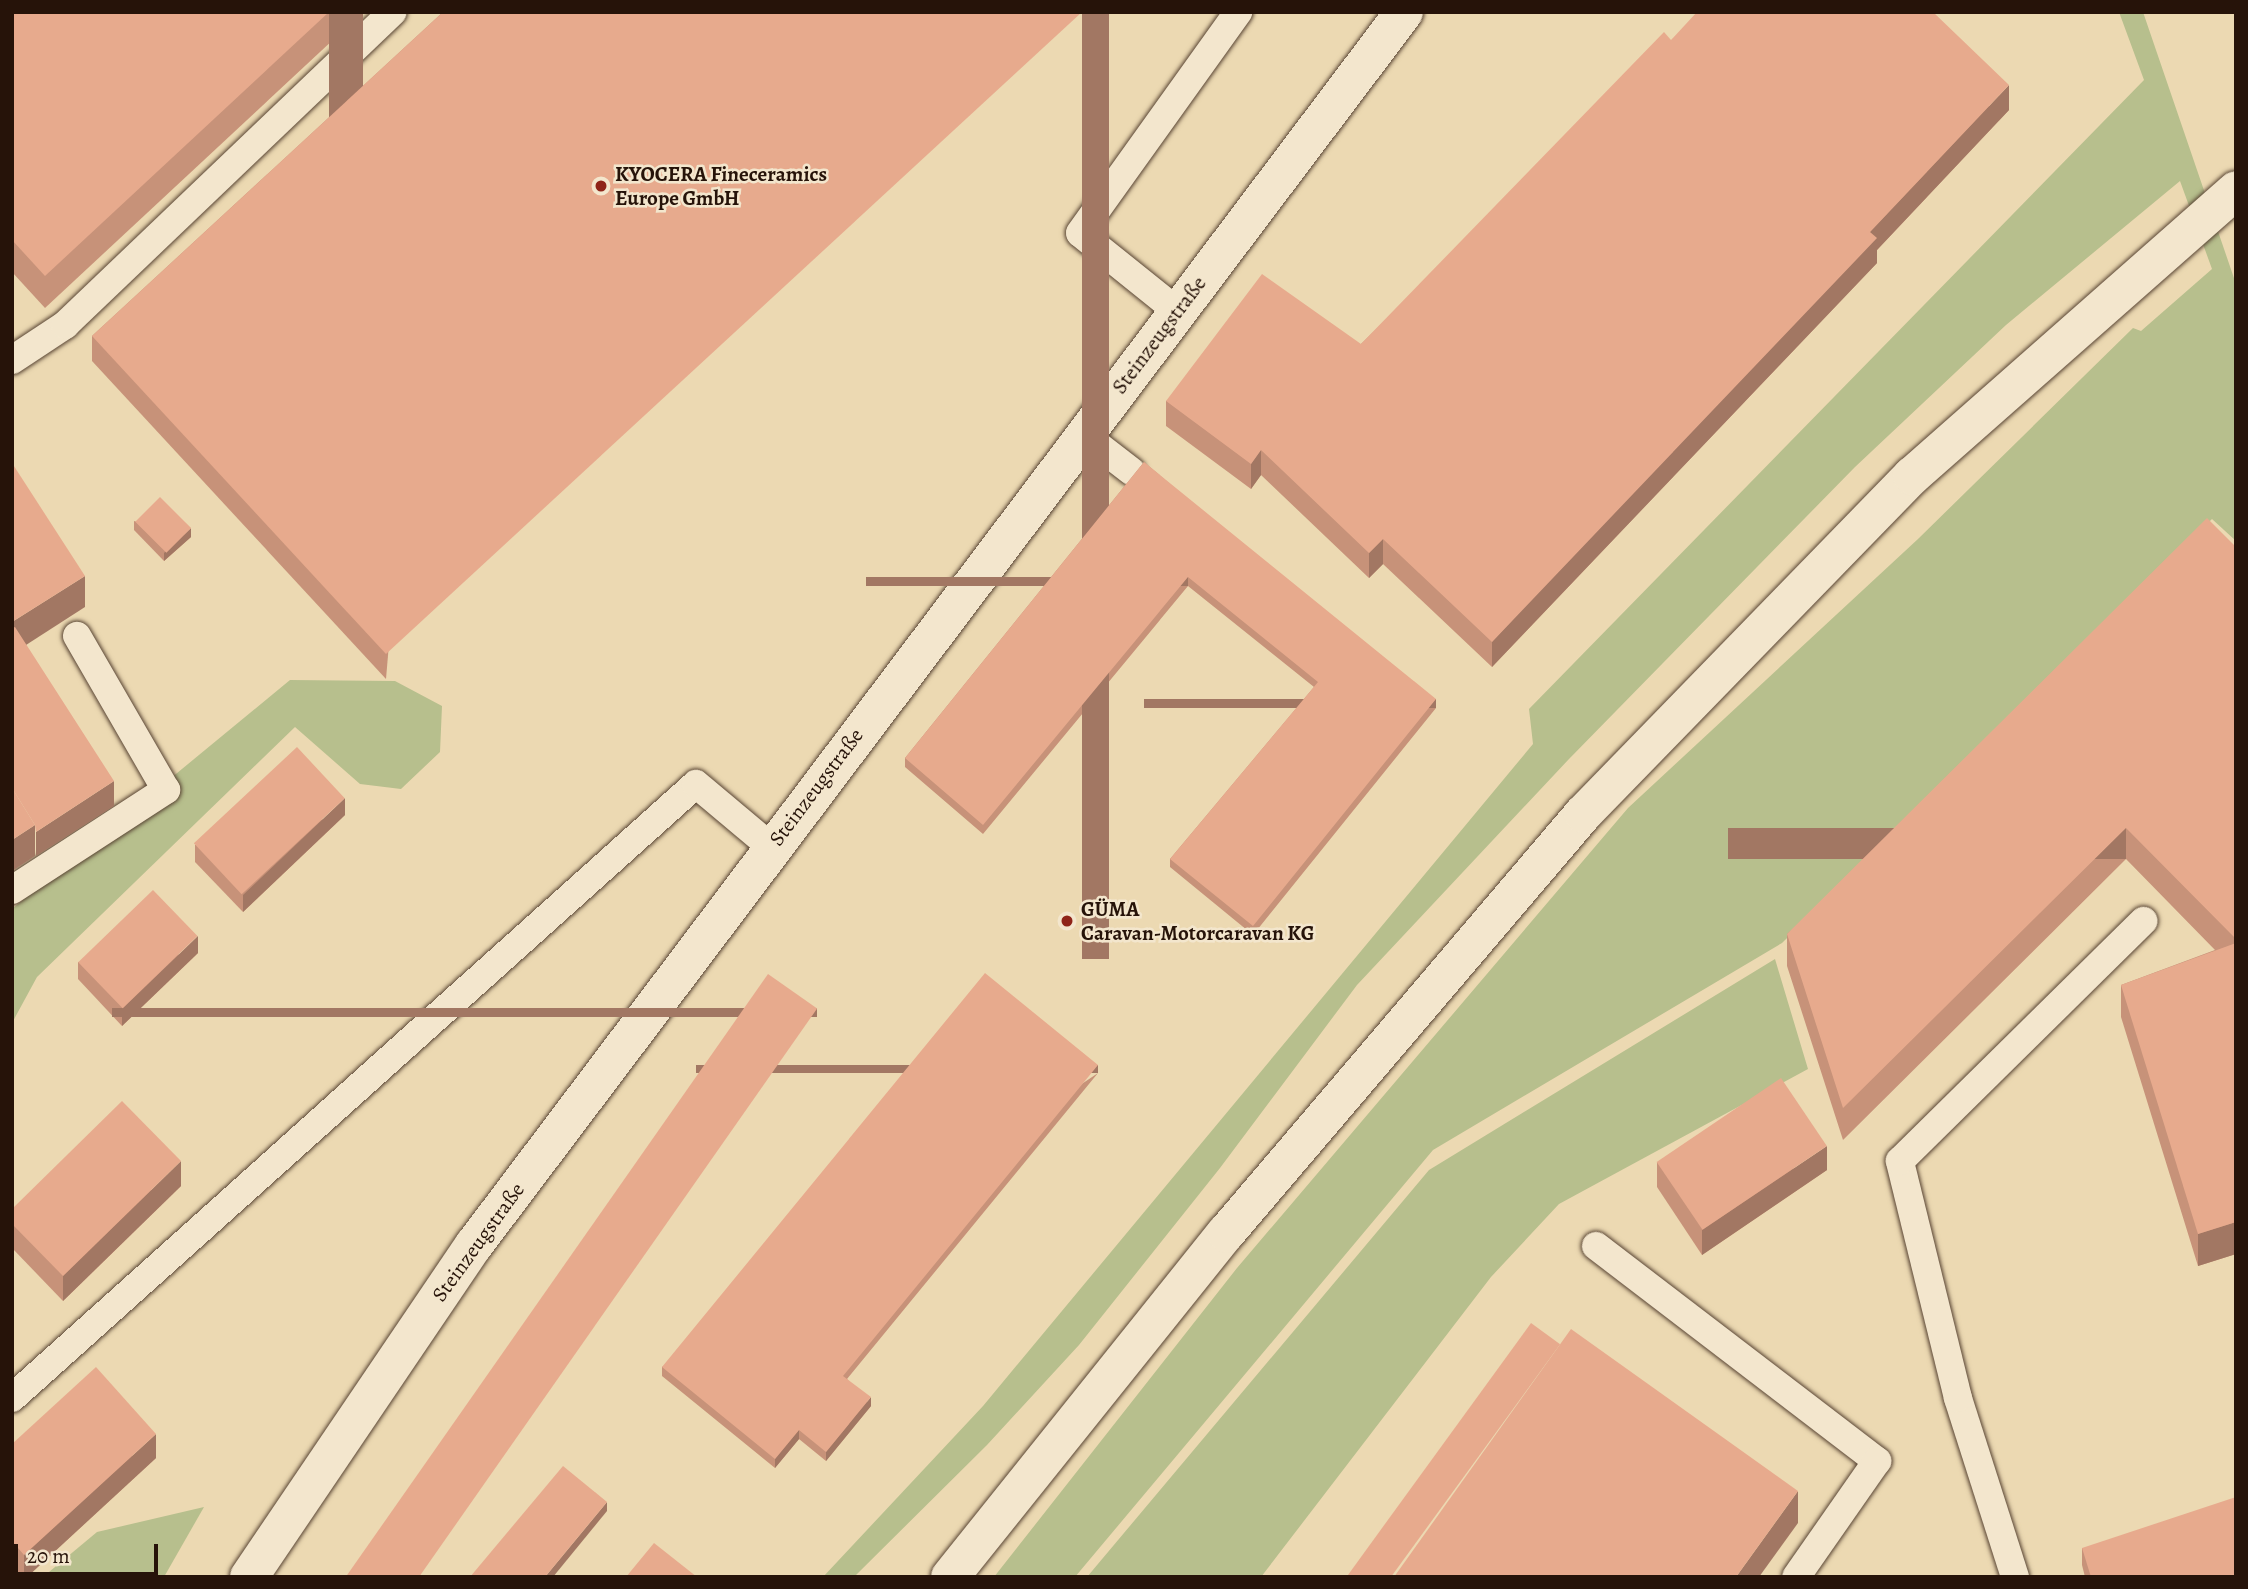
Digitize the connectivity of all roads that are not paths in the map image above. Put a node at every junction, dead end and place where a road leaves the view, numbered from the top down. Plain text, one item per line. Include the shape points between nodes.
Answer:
1 (392, 12) edge
2 (1238, 12) edge
3 (1404, 12) edge
4 (2236, 190) edge
5 (1177, 311) junction
6 (12, 360) edge
7 (1083, 434) junction
8 (1131, 471) dead end
9 (77, 636) dead end
10 (771, 847) junction
11 (12, 890) edge
12 (2143, 921) dead end
13 (1596, 1245) dead end
14 (12, 1398) edge
15 (248, 1577) edge
16 (950, 1577) edge
17 (1796, 1577) edge
18 (2015, 1577) edge

1 - 6 lane via 65,325
2 - 5 lane via 1080,233
3 - 5 street, Steinzeugstraße
4 - 16 street via 1912,476 1583,814 1226,1233
5 - 7 street, Steinzeugstraße
7 - 8 lane
7 - 10 street, Steinzeugstraße
9 - 11 lane via 166,790
10 - 14 lane via 696,783
10 - 15 street, Steinzeugstraße via 474,1245
12 - 18 lane via 1900,1161 1958,1398
13 - 17 lane via 1877,1461

